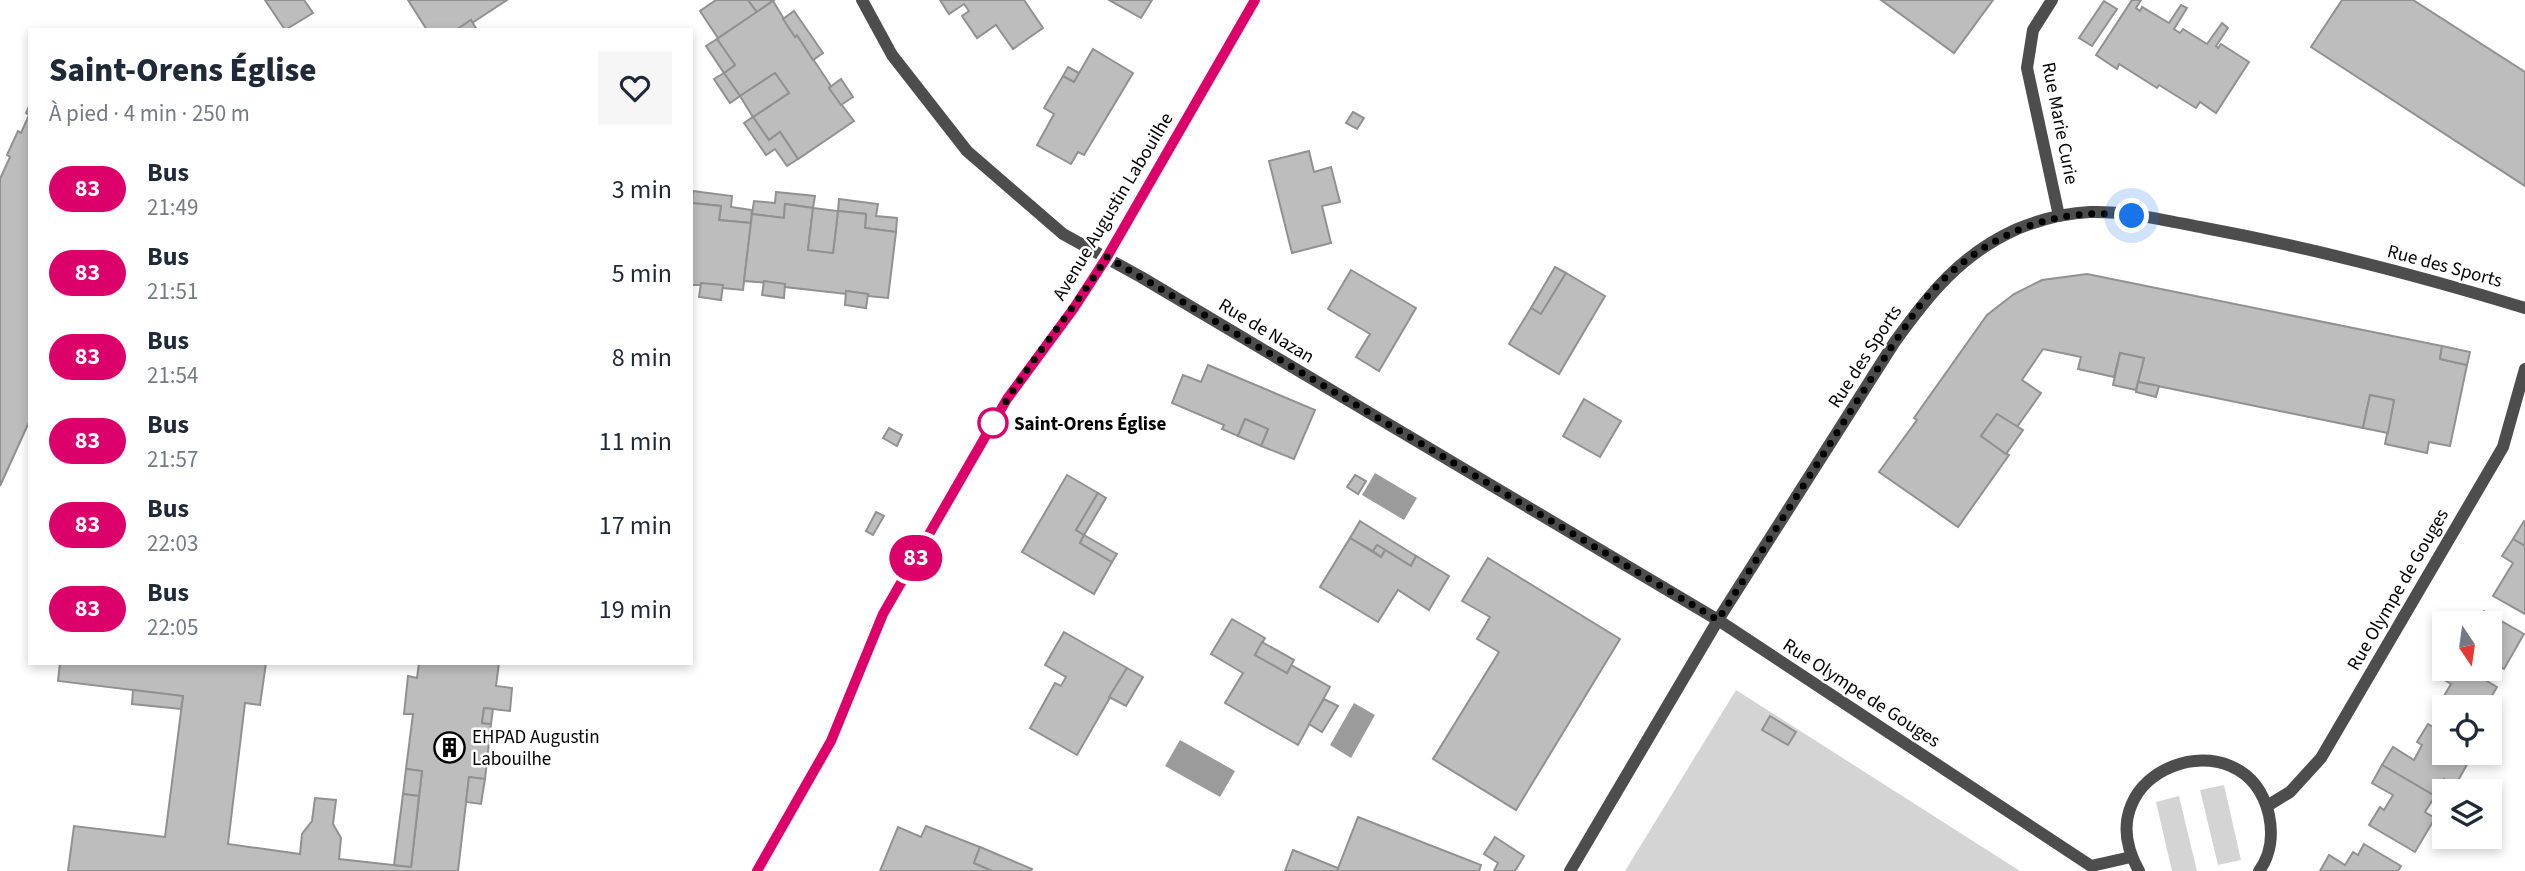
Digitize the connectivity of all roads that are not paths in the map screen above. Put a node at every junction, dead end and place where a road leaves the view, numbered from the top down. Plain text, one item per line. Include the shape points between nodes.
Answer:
1 (862, 0) edge
2 (1255, 0) edge
3 (2052, 0) edge
4 (2059, 216) junction
5 (1107, 257) junction
6 (2525, 308) edge
7 (2525, 369) edge
8 (1718, 620) junction
9 (2267, 806) junction
10 (2131, 857) junction
11 (757, 871) edge
12 (1570, 871) edge
13 (2139, 871) edge
14 (2259, 871) edge

1 - 5 street, Rue de Nazan via 892,55 967,151 1063,234
2 - 5 street, Avenue Augustin Labouilhe
3 - 4 street, Rue Marie Curie via 2033,30 2027,68
4 - 6 street, Rue des Sports via 2112,213 2245,236 2431,279
4 - 8 street, Rue des Sports via 2018,228 1978,250 1925,299
5 - 8 street, Rue de Nazan
5 - 11 street, Avenue Augustin Labouilhe via 1007,399 883,614 831,741
7 - 9 street, Rue Olympe de Gouges via 2503,447 2321,758 2290,792
8 - 10 street, Rue Olympe de Gouges via 2091,866
8 - 12 street, Rue des Sports
9 - 10 street via 2257,789 2225,764 2184,761 2164,768 2136,797 2127,837
9 - 14 street via 2270,847
10 - 13 street

